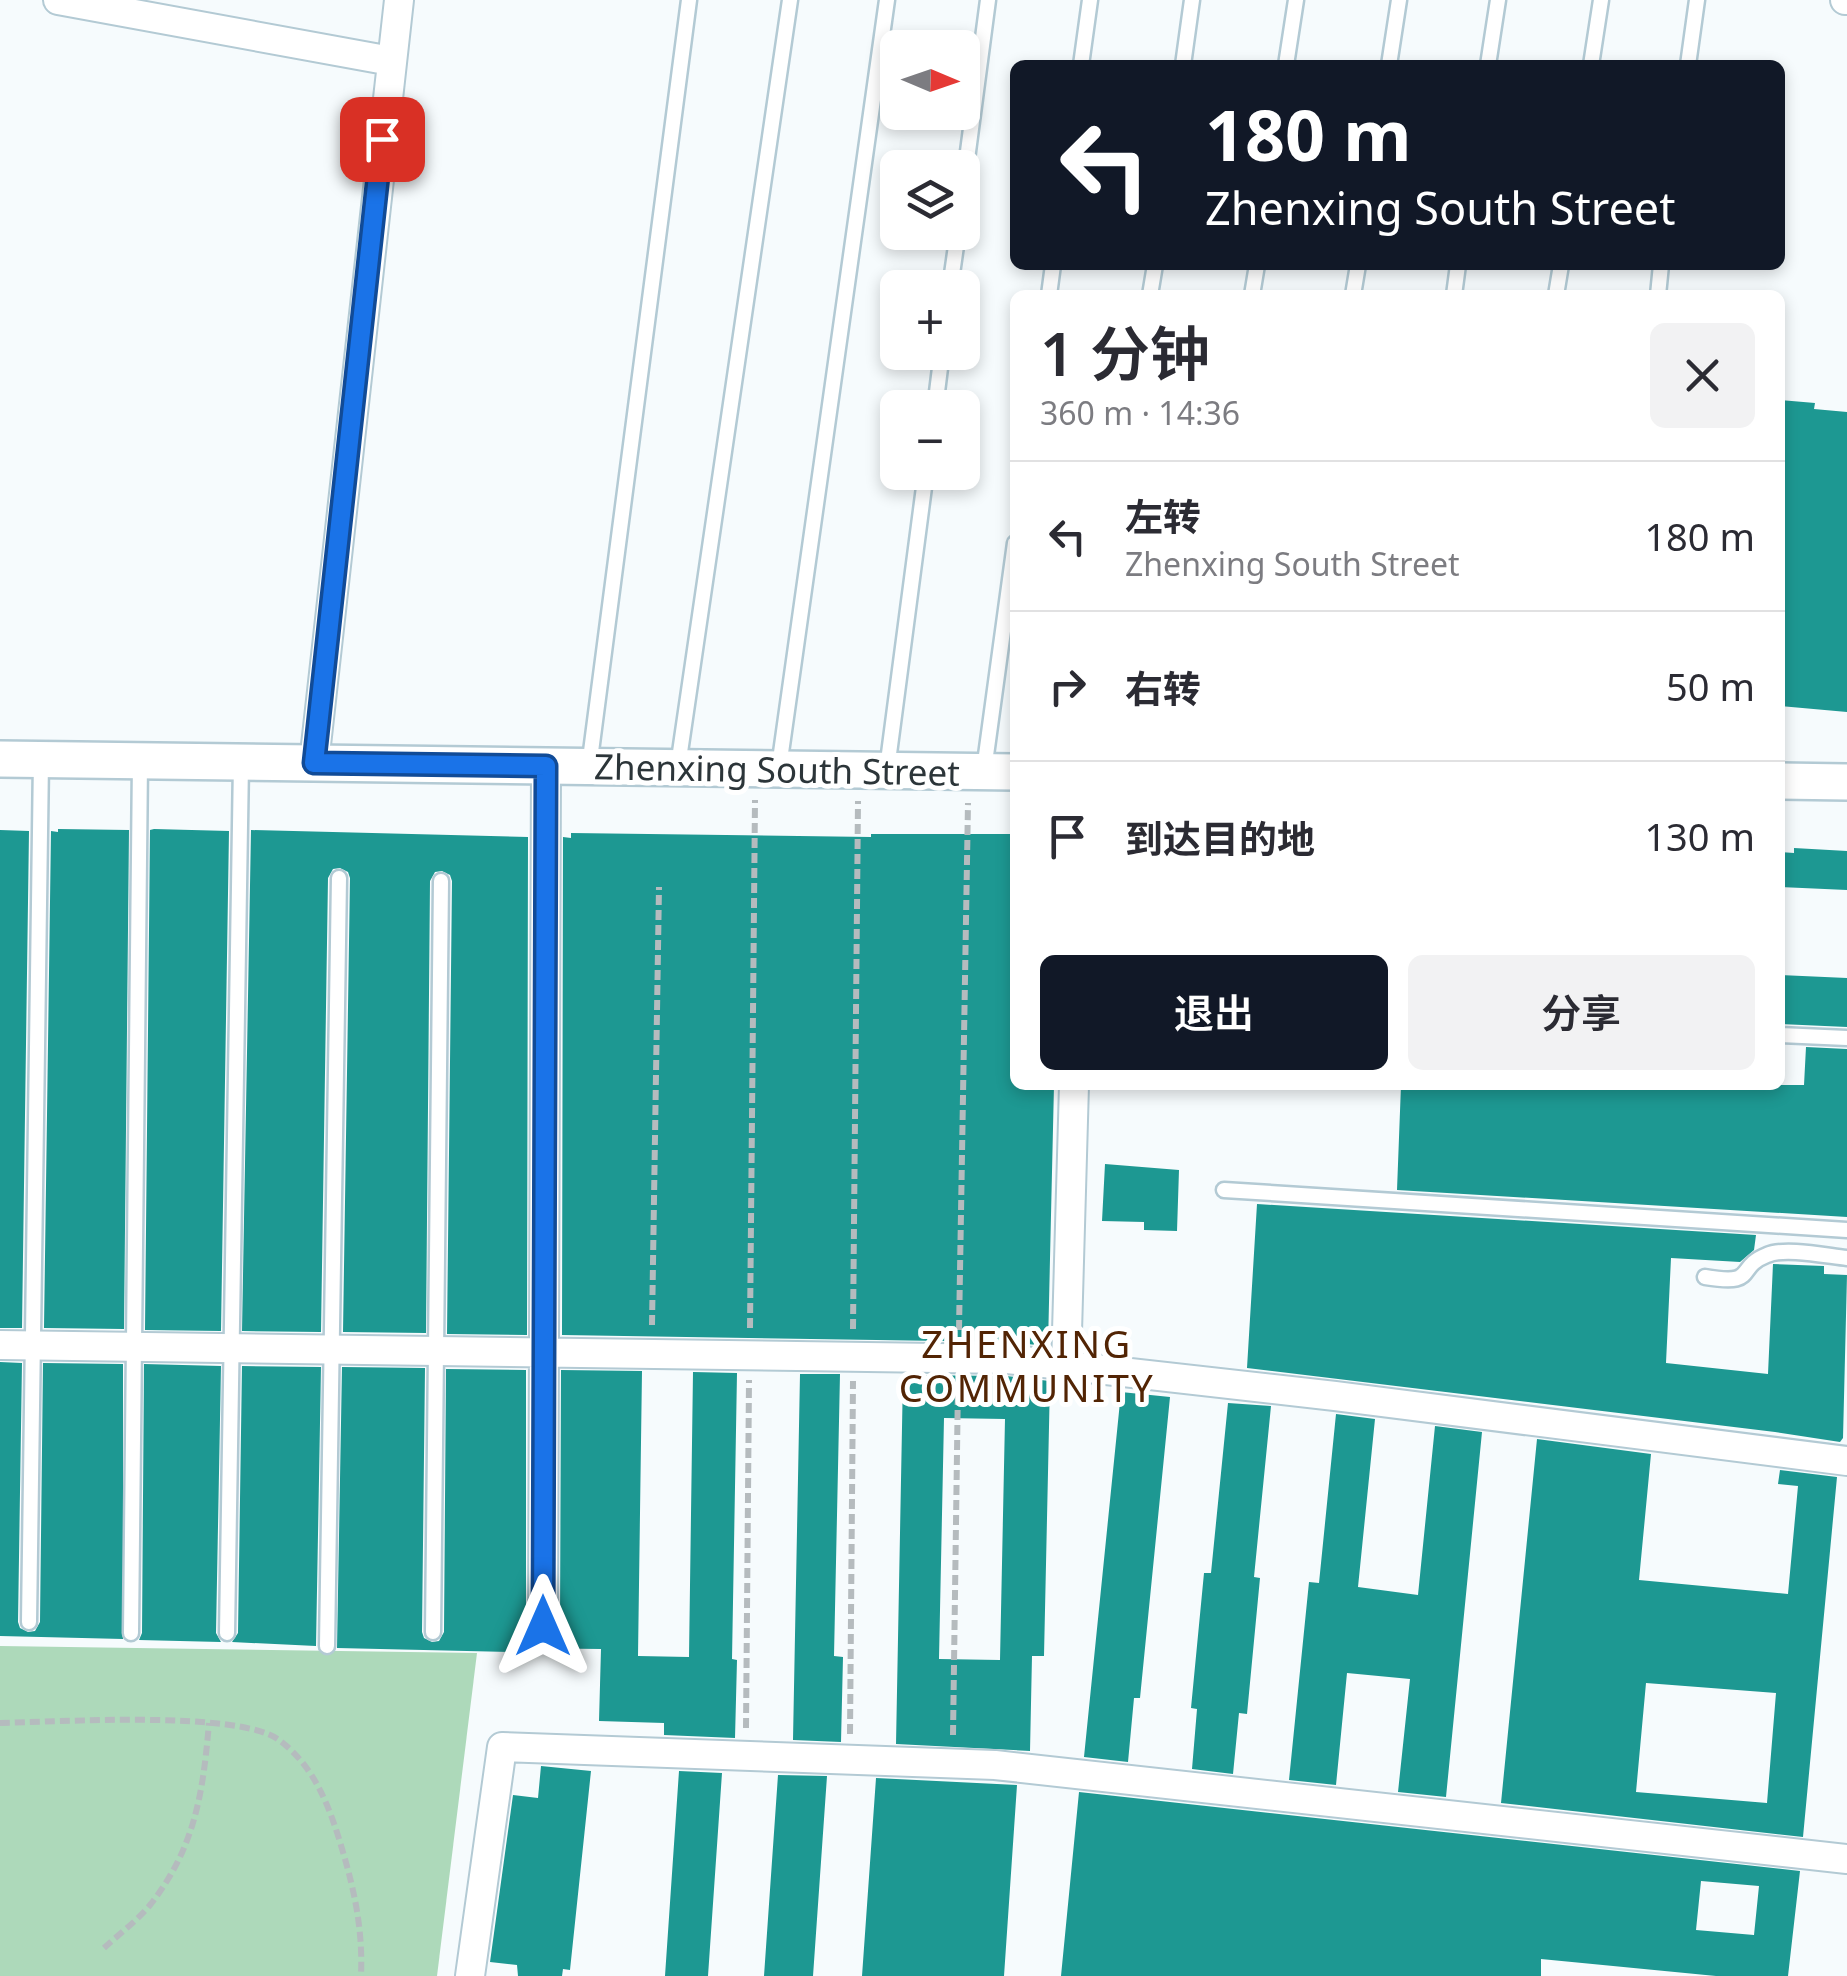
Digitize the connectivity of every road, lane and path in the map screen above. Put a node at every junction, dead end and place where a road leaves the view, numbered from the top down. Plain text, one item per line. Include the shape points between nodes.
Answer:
1 (58, 0) edge
2 (398, 0) edge
3 (689, 0) edge
4 (790, 0) edge
5 (887, 0) edge
6 (988, 0) edge
7 (1090, 0) edge
8 (1192, 0) edge
9 (1296, 0) edge
10 (1399, 0) edge
11 (1498, 0) edge
12 (1601, 0) edge
13 (1696, 0) edge
14 (391, 60) junction
15 (1082, 60) edge
16 (1184, 60) edge
17 (1287, 60) edge
18 (1390, 60) edge
19 (1489, 60) edge
20 (1592, 60) edge
21 (1689, 60) edge
22 (968, 150) edge
23 (923, 490) edge
24 (1010, 587) edge
25 (0, 759) edge
26 (41, 759) junction
27 (140, 761) junction
28 (241, 762) junction
29 (314, 763) junction
30 (546, 766) junction
31 (589, 767) junction
32 (678, 768) junction
33 (767, 769) junction
34 (873, 770) junction
35 (989, 772) edge
36 (1785, 781) edge
37 (1847, 782) edge
38 (339, 878) dead end
39 (441, 881) dead end
40 (659, 886) dead end
41 (1785, 1035) edge
42 (1847, 1038) edge
43 (1074, 1090) edge
44 (1224, 1190) dead end
45 (1847, 1230) edge
46 (1847, 1258) edge
47 (1705, 1276) dead end
48 (0, 1346) edge
49 (33, 1346) junction
50 (134, 1347) junction
51 (231, 1348) junction
52 (332, 1350) junction
53 (436, 1351) junction
54 (544, 1353) junction
55 (652, 1354) junction
56 (749, 1356) junction
57 (853, 1357) junction
58 (959, 1359) junction
59 (1066, 1367) junction
60 (1847, 1461) edge
61 (29, 1622) dead end
62 (543, 1626) dead end
63 (433, 1632) dead end
64 (132, 1633) dead end
65 (227, 1634) dead end
66 (327, 1646) dead end
67 (0, 1723) edge
68 (209, 1723) junction
69 (746, 1756) junction
70 (850, 1759) junction
71 (952, 1763) junction
72 (1847, 1859) edge
73 (104, 1948) dead end
74 (360, 1976) edge
75 (470, 1976) edge

1 - 14 street
2 - 14 street
3 - 31 lane
4 - 32 lane
5 - 33 lane
6 - 22 lane
7 - 15 lane
8 - 16 lane
9 - 17 lane
10 - 18 lane
11 - 19 lane
12 - 20 lane
13 - 21 lane
14 - 29 street
23 - 34 lane
24 - 35 lane
25 - 26 street, Zhenxing South Street
26 - 27 street, Zhenxing South Street
26 - 49 lane
27 - 28 street, Zhenxing South Street
27 - 50 lane
28 - 29 street, Zhenxing South Street
28 - 51 lane
29 - 30 street, Zhenxing South Street
30 - 31 street, Zhenxing South Street
30 - 54 street
31 - 32 street, Zhenxing South Street
32 - 33 street, Zhenxing South Street
33 - 34 street, Zhenxing South Street
33 - 56 path
34 - 35 street, Zhenxing South Street
34 - 57 path
35 - 58 path
36 - 37 street
38 - 52 lane
39 - 53 lane
40 - 55 path
41 - 42 lane
43 - 59 street
44 - 45 lane
46 - 47 lane via 1767,1254 1733,1281
48 - 49 street
49 - 50 street
49 - 61 lane
50 - 51 street
50 - 64 lane
51 - 52 street
51 - 65 lane
52 - 53 street
52 - 66 lane
53 - 54 street
53 - 63 lane
54 - 55 street
54 - 62 street
55 - 56 street
56 - 57 street
56 - 69 path
57 - 58 street
57 - 70 path
58 - 59 street
58 - 71 path
59 - 60 street
67 - 68 path
68 - 73 path via 203,1790 184,1850 148,1907
68 - 74 path via 242,1725 276,1738 327,1798 357,1897
69 - 70 street
69 - 75 street via 502,1747
70 - 71 street
71 - 72 street

